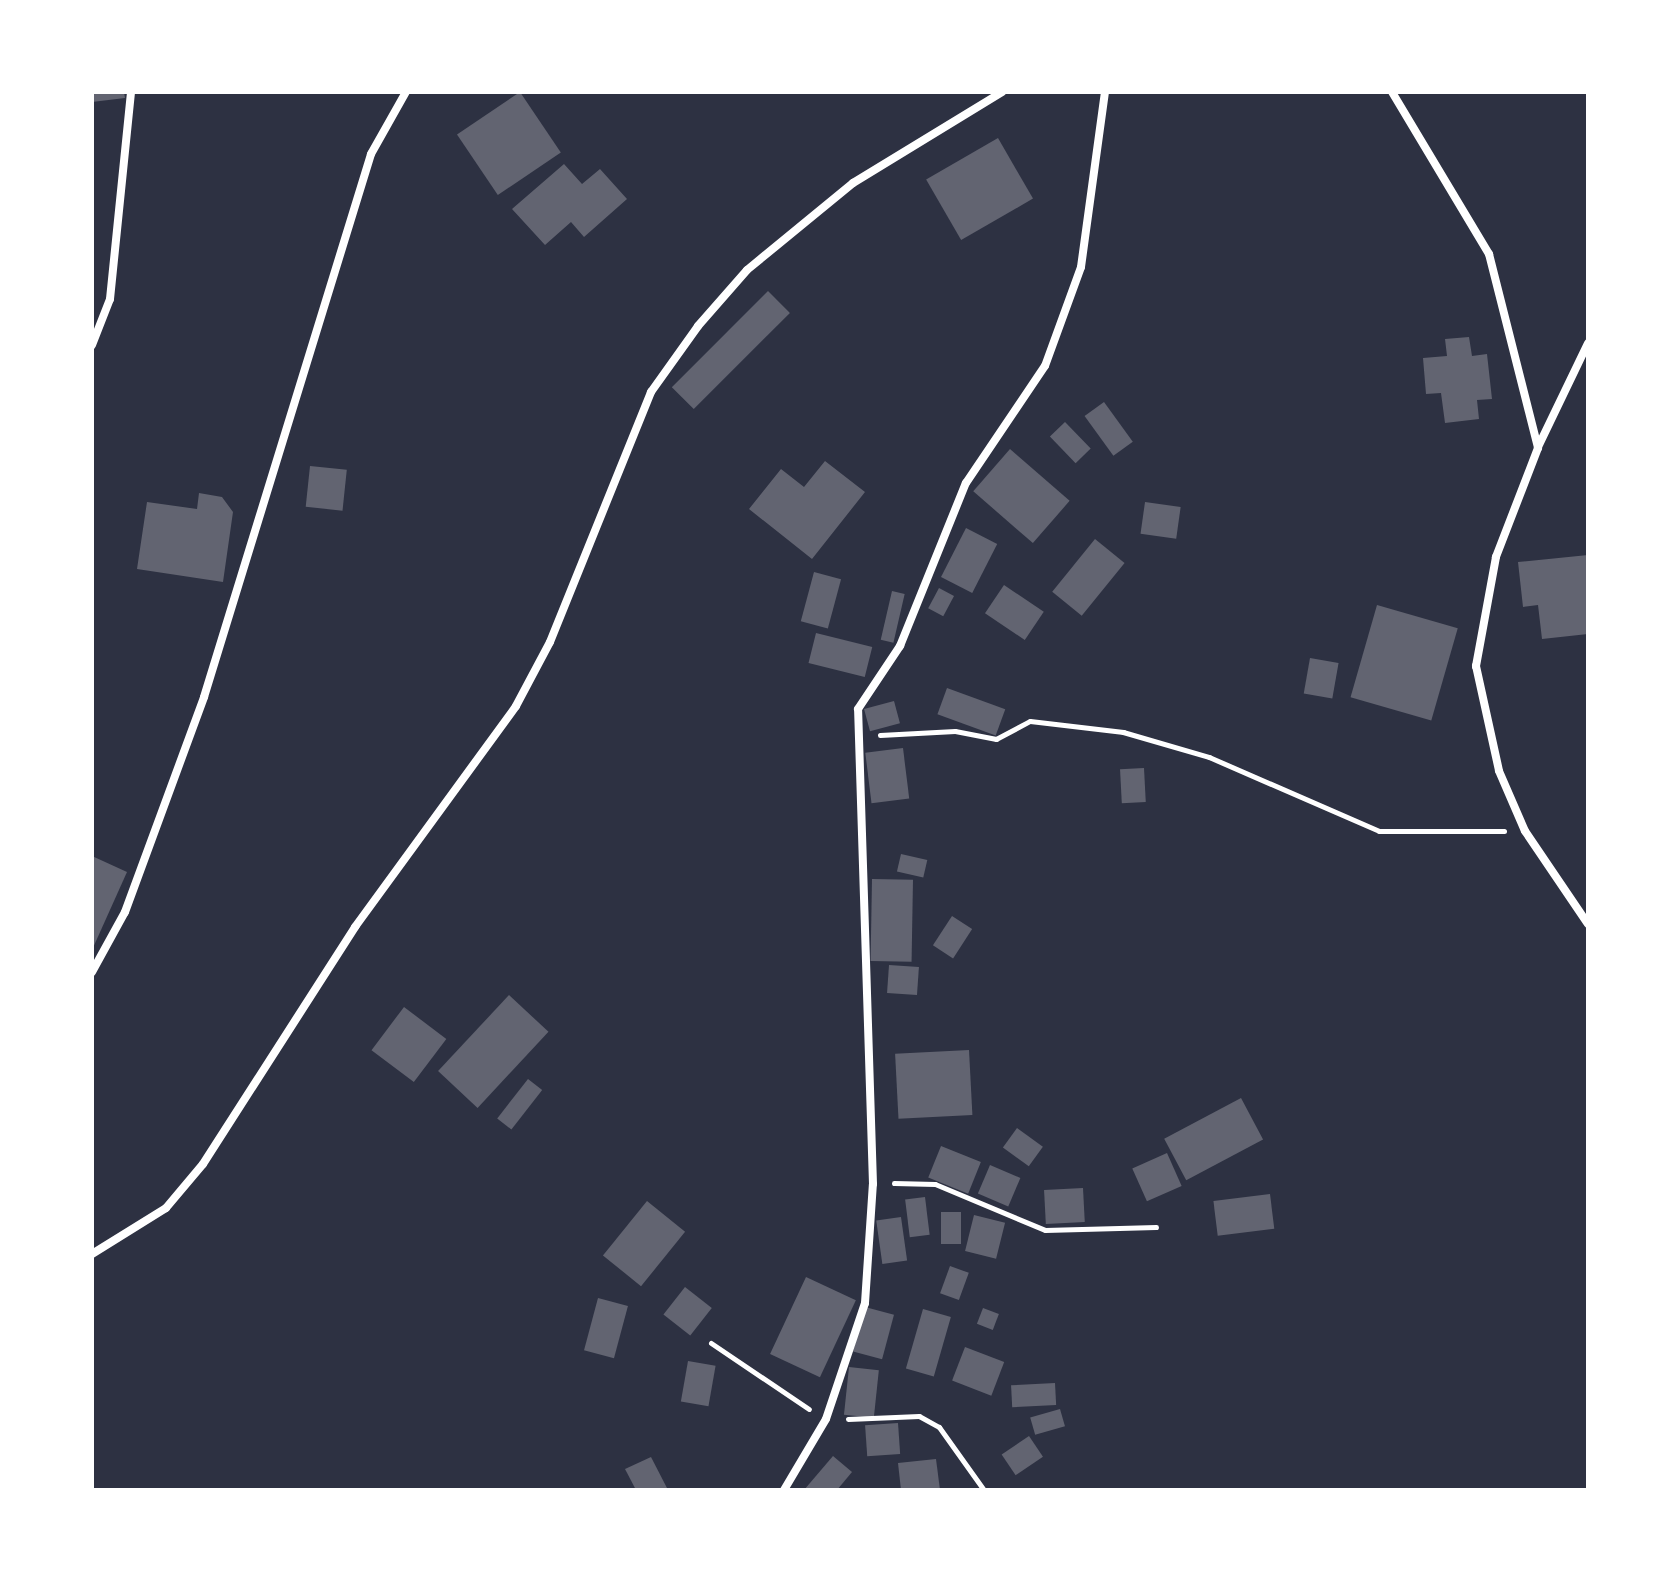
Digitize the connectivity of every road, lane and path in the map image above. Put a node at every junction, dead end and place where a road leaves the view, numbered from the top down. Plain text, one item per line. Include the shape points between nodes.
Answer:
1 (131, 92) edge
2 (406, 92) edge
3 (1002, 92) edge
4 (1105, 92) edge
5 (1392, 92) edge
6 (1588, 343) edge
7 (92, 345) edge
8 (1538, 448) junction
9 (854, 737) junction
10 (1525, 831) junction
11 (1588, 924) edge
12 (92, 972) edge
13 (873, 1184) junction
14 (1156, 1227) dead end
15 (92, 1254) edge
16 (711, 1343) dead end
17 (826, 1419) junction
18 (784, 1490) edge
19 (984, 1490) edge

1 - 7 street via 110,299
2 - 12 street via 371,154 204,697 125,912
3 - 15 street via 853,183 747,270 698,326 651,392 550,642 516,706 355,927 203,1164 166,1208
4 - 9 street via 1081,267 1045,366 966,483 900,646 868,685
5 - 8 street via 1489,254
6 - 8 street
8 - 10 street via 1496,557 1476,666 1499,771
9 - 10 path via 955,731 996,739 1030,721 1123,732 1209,757 1379,831
9 - 13 street
10 - 11 street
13 - 14 path via 935,1184 1020,1213 1045,1230
13 - 17 street via 865,1303
16 - 17 path
17 - 18 street
17 - 19 path via 919,1416 939,1427

